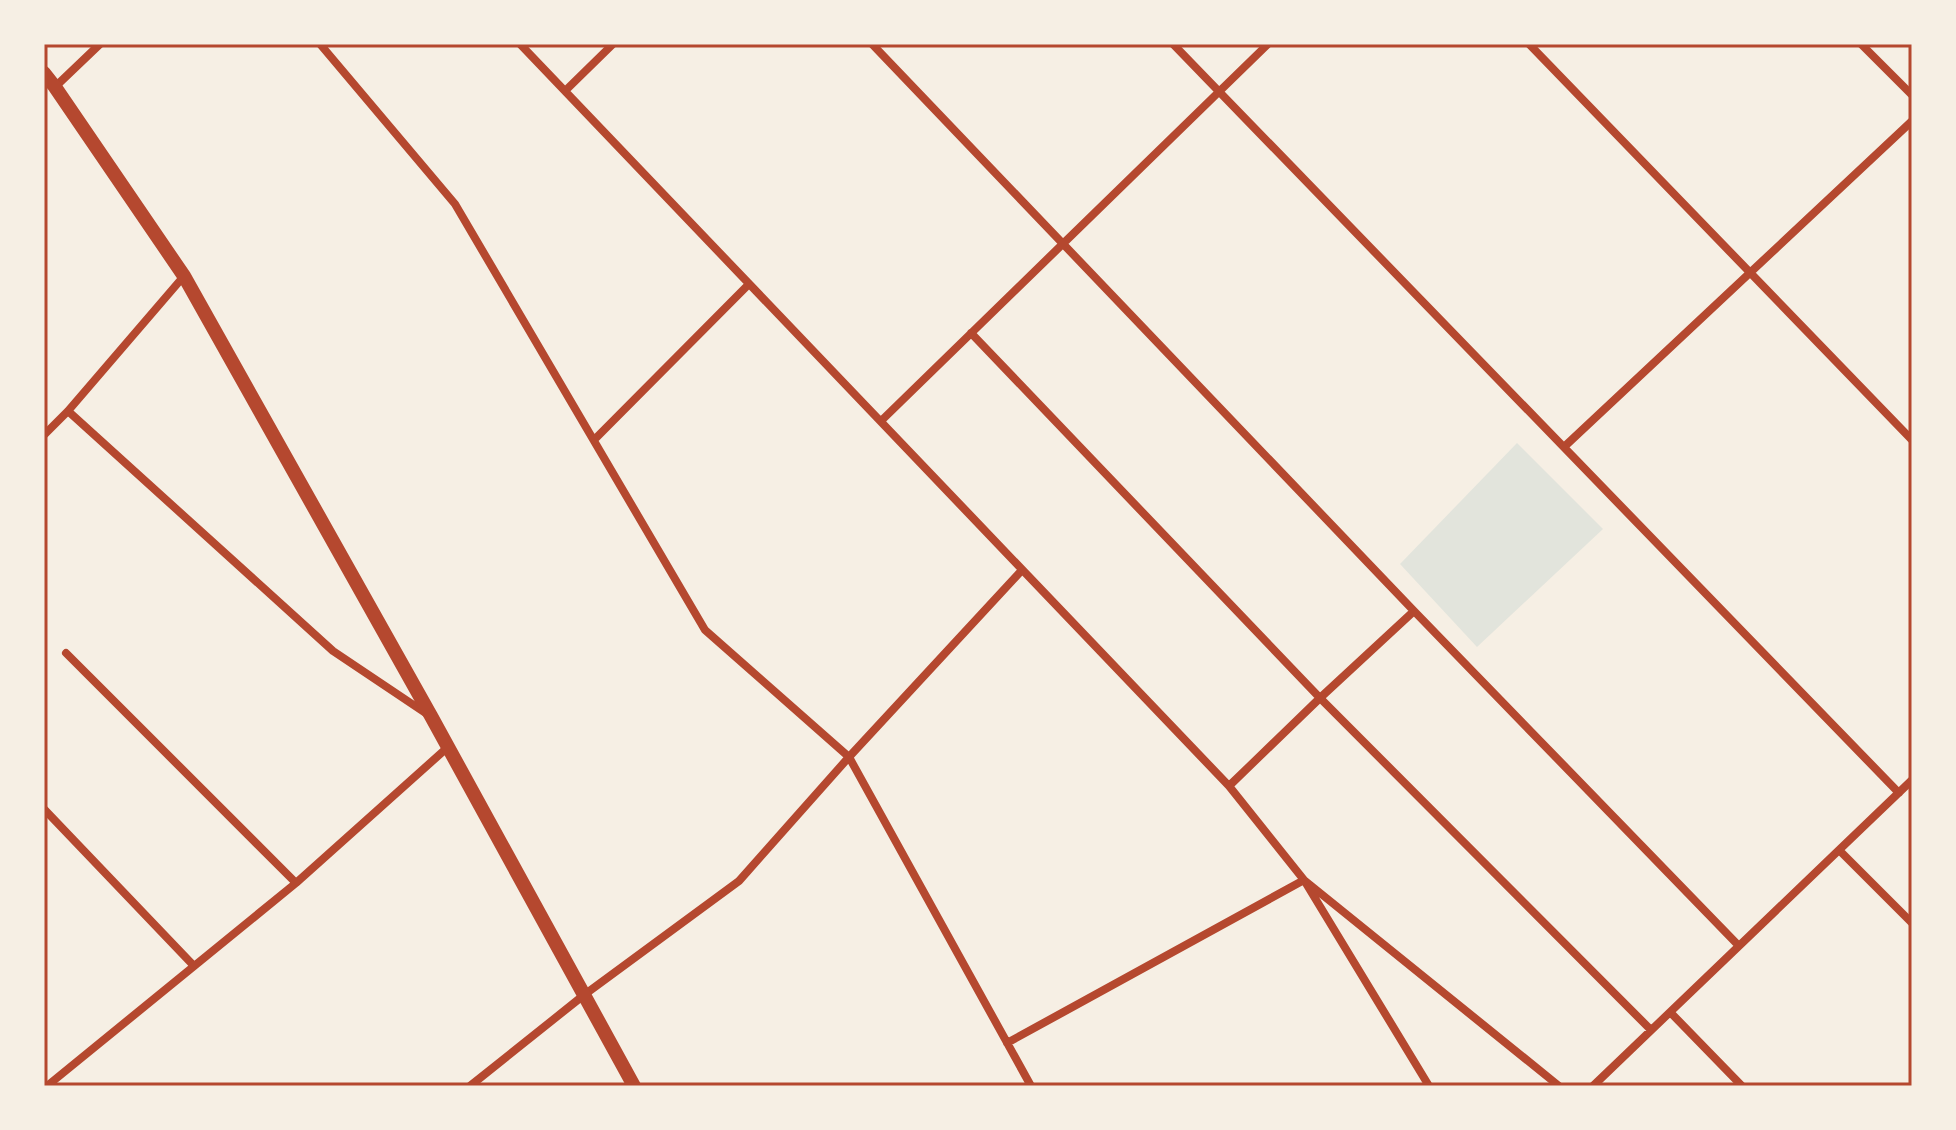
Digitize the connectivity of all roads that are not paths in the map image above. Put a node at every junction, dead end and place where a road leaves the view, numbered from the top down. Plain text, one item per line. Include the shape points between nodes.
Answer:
1 (100, 44) edge
2 (320, 44) edge
3 (520, 44) edge
4 (613, 44) edge
5 (872, 44) edge
6 (1173, 44) edge
7 (1268, 44) edge
8 (1529, 44) edge
9 (1861, 44) edge
10 (44, 73) edge
11 (55, 87) junction
12 (565, 91) junction
13 (1219, 92) junction
14 (1912, 95) edge
15 (1912, 121) edge
16 (1063, 243) junction
17 (1750, 273) junction
18 (184, 276) junction
19 (749, 284) junction
20 (971, 333) junction
21 (68, 411) junction
22 (881, 421) junction
23 (44, 435) edge
24 (594, 440) junction
25 (1912, 440) edge
26 (1564, 447) junction
27 (1022, 570) junction
28 (1414, 611) junction
29 (66, 653) dead end
30 (1320, 698) junction
31 (431, 716) junction
32 (448, 747) junction
33 (849, 757) junction
34 (1912, 780) edge
35 (1229, 786) junction
36 (1899, 793) junction
37 (44, 809) edge
38 (1839, 850) junction
39 (1304, 880) junction
40 (296, 883) junction
41 (1912, 923) edge
42 (1739, 946) junction
43 (194, 966) junction
44 (584, 995) junction
45 (1670, 1012) junction
46 (1651, 1030) junction
47 (1007, 1043) junction
48 (44, 1074) edge
49 (49, 1084) edge
50 (470, 1086) edge
51 (634, 1086) edge
52 (1031, 1086) edge
53 (1429, 1086) edge
54 (1559, 1086) edge
55 (1593, 1086) edge
56 (1742, 1086) edge

1 - 11 street
2 - 24 street via 455,204
3 - 12 street
4 - 12 street
5 - 16 street
6 - 13 street
7 - 13 street
8 - 17 street
9 - 14 street
10 - 11 street
11 - 18 street
12 - 19 street
13 - 16 street
13 - 26 street
15 - 17 street
16 - 20 street
16 - 28 street
17 - 25 street
17 - 26 street
18 - 21 street
18 - 31 street
19 - 22 street
19 - 24 street
20 - 22 street
20 - 30 street
21 - 23 street
21 - 31 street via 333,651
22 - 27 street
24 - 33 street via 705,630
26 - 36 street
27 - 33 street
27 - 35 street
28 - 30 street
28 - 42 street
29 - 40 street
30 - 35 street
30 - 46 street
31 - 32 street
32 - 40 street
32 - 44 street
33 - 44 street via 739,881
33 - 47 street
34 - 36 street
35 - 39 street
36 - 38 street
37 - 43 street
38 - 41 street
38 - 42 street
39 - 47 street
39 - 53 street
39 - 54 street
40 - 43 street
42 - 45 street
43 - 49 street
44 - 50 street
44 - 51 street
45 - 46 street
45 - 56 street
46 - 55 street
47 - 52 street
48 - 49 street

